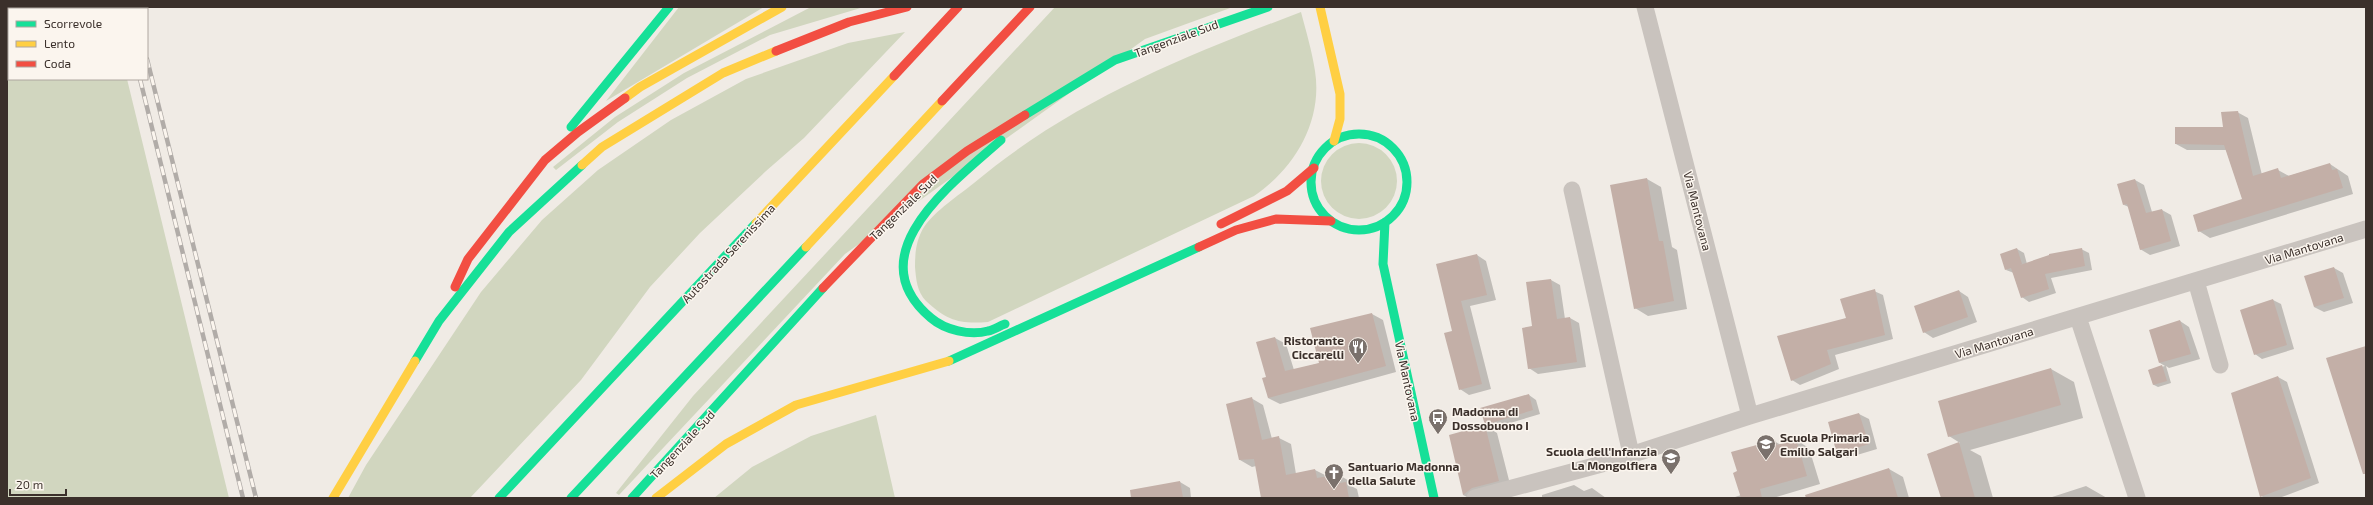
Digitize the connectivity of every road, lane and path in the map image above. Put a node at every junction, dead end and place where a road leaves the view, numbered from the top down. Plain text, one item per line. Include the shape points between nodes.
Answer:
1 (669, 7) edge
2 (782, 7) edge
3 (907, 7) edge
4 (958, 7) edge
5 (1030, 7) edge
6 (1268, 7) edge
7 (1320, 7) edge
8 (1646, 7) edge
9 (1340, 94) junction
10 (1036, 107) junction
11 (1352, 116) dead end
12 (1360, 125) dead end
13 (1367, 134) junction
14 (1334, 141) junction
15 (545, 160) junction
16 (1314, 168) junction
17 (1572, 190) dead end
18 (1331, 220) junction
19 (1386, 222) junction
20 (1215, 227) dead end
21 (2366, 230) edge
22 (1376, 250) dead end
23 (1383, 264) junction
24 (2196, 281) junction
25 (2078, 317) junction
26 (1015, 319) dead end
27 (439, 321) junction
28 (2220, 365) dead end
29 (1750, 416) junction
30 (1631, 454) junction
31 (333, 498) edge
32 (499, 498) edge
33 (571, 498) edge
34 (632, 498) edge
35 (656, 498) edge
36 (1434, 498) edge
37 (1475, 498) edge
38 (2137, 498) edge

1 - 15 main road
2 - 15 main road via 640,87 578,132
3 - 27 main road via 849,22 723,73 602,147 509,232
4 - 32 main road, Autostrada Serenissima
5 - 33 main road
6 - 10 main road, Tangenziale Sud via 1115,60
7 - 9 main road
8 - 29 street, Via Mantovana
9 - 11 main road
9 - 14 main road via 1340,119
10 - 26 main road via 933,204 915,226 906,244 903,266 905,284 911,299 920,311 953,332 986,332
10 - 34 main road, Tangenziale Sud via 967,150 923,184 875,232
12 - 13 main road
13 - 14 main road via 1356,134
13 - 19 main road via 1392,147 1403,161 1406,172 1407,183 1403,200 1394,215
14 - 16 main road via 1318,157
15 - 27 main road via 468,259
16 - 18 main road via 1311,179 1316,202
16 - 20 main road via 1287,191
17 - 30 street
18 - 19 main road via 1366,233
18 - 35 main road via 1276,220 1236,230 952,360 796,405 726,444
19 - 23 main road, Via Mantovana
21 - 24 street, Via Mantovana
22 - 23 main road, Via Mantovana
23 - 36 main road, Via Mantovana
24 - 25 street, Via Mantovana
24 - 28 street
25 - 29 street, Via Mantovana
25 - 38 street
27 - 31 main road
29 - 30 street, Via Mantovana
30 - 37 street, Via Mantovana

